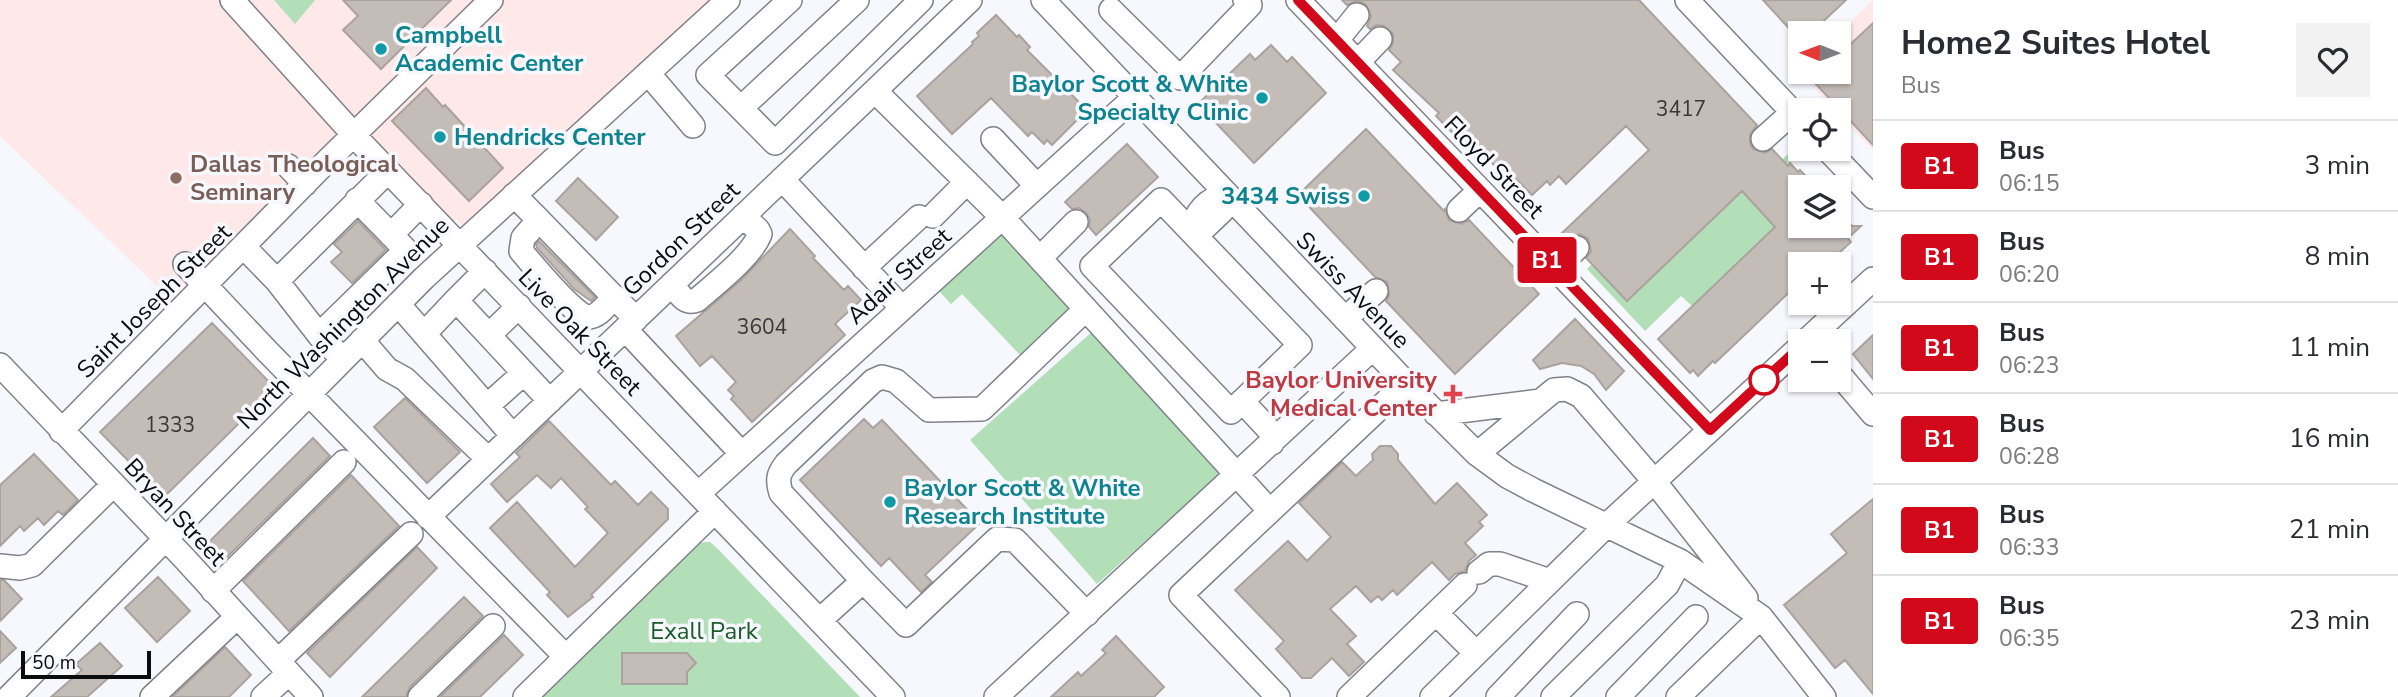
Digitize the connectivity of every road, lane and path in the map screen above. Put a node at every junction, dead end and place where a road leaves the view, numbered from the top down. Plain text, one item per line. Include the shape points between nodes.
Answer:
1 (232, 0) edge
2 (491, 0) edge
3 (728, 0) edge
4 (790, 0) edge
5 (857, 0) edge
6 (921, 0) edge
7 (970, 0) edge
8 (1043, 0) edge
9 (1245, 0) edge
10 (1687, 0) edge
11 (1304, 2) edge
12 (1111, 3) edge
13 (1357, 15) dead end
14 (1380, 39) dead end
15 (1337, 40) junction
16 (1358, 62) junction
17 (648, 73) junction
18 (875, 91) junction
19 (1135, 97) junction
20 (1788, 107) edge
21 (741, 108) junction
22 (1788, 123) edge
23 (693, 127) dead end
24 (354, 135) junction
25 (993, 139) dead end
26 (1763, 139) dead end
27 (1838, 161) edge
28 (288, 166) dead end
29 (388, 171) junction
30 (782, 179) junction
31 (967, 182) junction
32 (305, 184) junction
33 (1037, 186) junction
34 (1480, 190) junction
35 (514, 195) junction
36 (1226, 195) junction
37 (1873, 198) edge
38 (357, 200) junction
39 (421, 204) junction
40 (1459, 210) dead end
41 (1002, 217) junction
42 (539, 220) junction
43 (1076, 222) dead end
44 (1192, 231) junction
45 (391, 235) junction
46 (459, 244) junction
47 (244, 247) junction
48 (1577, 248) dead end
49 (1040, 258) junction
50 (190, 260) dead end
51 (864, 268) junction
52 (1555, 269) junction
53 (485, 271) junction
54 (424, 278) junction
55 (1873, 279) edge
56 (277, 281) junction
57 (210, 282) junction
58 (551, 285) junction
59 (1376, 290) dead end
60 (614, 298) junction
61 (453, 303) junction
62 (398, 304) junction
63 (520, 308) junction
64 (902, 308) junction
65 (1086, 309) junction
66 (1345, 319) junction
67 (630, 324) junction
68 (1821, 329) edge
69 (424, 334) junction
70 (319, 335) junction
71 (489, 335) junction
72 (362, 340) junction
73 (1373, 348) junction
74 (343, 359) junction
75 (1788, 359) edge
76 (0, 365) edge
77 (581, 371) junction
78 (524, 373) junction
79 (1406, 383) junction
80 (1851, 388) edge
81 (309, 393) junction
82 (550, 401) junction
83 (1539, 401) junction
84 (1237, 405) junction
85 (487, 406) junction
86 (1436, 414) junction
87 (1873, 414) edge
88 (1710, 430) junction
89 (61, 431) junction
90 (513, 436) junction
91 (1272, 443) junction
92 (743, 454) junction
93 (1477, 454) junction
94 (488, 460) junction
95 (344, 462) dead end
96 (1237, 475) junction
97 (1654, 481) junction
98 (113, 485) junction
99 (698, 494) junction
100 (1269, 510) junction
101 (715, 511) junction
102 (428, 517) junction
103 (1607, 525) junction
104 (411, 534) dead end
105 (165, 538) junction
106 (1680, 561) junction
107 (0, 566) edge
108 (863, 581) junction
109 (1550, 581) junction
110 (213, 590) junction
111 (1436, 613) junction
112 (1087, 614) junction
113 (1577, 614) dead end
114 (237, 617) junction
115 (1696, 617) dead end
116 (1761, 617) junction
117 (820, 620) junction
118 (493, 626) dead end
119 (1476, 653) junction
120 (565, 656) junction
121 (283, 667) junction
122 (1448, 692) edge
123 (9, 697) edge
124 (152, 697) edge
125 (262, 697) edge
126 (311, 697) edge
127 (420, 697) edge
128 (524, 697) edge
129 (893, 697) edge
130 (996, 697) edge
131 (1278, 697) edge
132 (1349, 697) edge
133 (1498, 697) edge
134 (1553, 697) edge
135 (1618, 697) edge
136 (1678, 697) edge
137 (1824, 697) edge

1 - 24 street, Live Oak Street
2 - 24 street, Saint Joseph Street
3 - 17 street, North Washington Avenue
4 - 21 street via 708,75
5 - 21 street
6 - 21 street via 775,143
7 - 18 street, Gordon Street
8 - 19 street, Swiss Avenue
9 - 12 street via 1250,5 1180,78
10 - 20 street
11 - 15 street, Floyd Street
13 - 15 street
14 - 16 street
15 - 16 street, Floyd Street
16 - 34 street, Floyd Street
17 - 23 street
17 - 35 street, North Washington Avenue
18 - 30 street, Gordon Street
18 - 31 street
19 - 33 street, Adair Street
19 - 36 street, Swiss Avenue
22 - 26 street
24 - 29 street, Live Oak Street
24 - 32 street, Saint Joseph Street
25 - 33 street
27 - 37 street
28 - 32 street
29 - 38 street
29 - 39 street, Live Oak Street
30 - 51 street
30 - 67 street, Gordon Street
31 - 41 street
31 - 51 street
32 - 47 street, Saint Joseph Street
33 - 41 street, Adair Street
34 - 40 street
34 - 52 street, Floyd Street
35 - 42 street
35 - 46 street, North Washington Avenue
36 - 44 street via 1222,211 1201,232
36 - 66 street, Swiss Avenue
38 - 45 street
38 - 56 street
39 - 45 street
39 - 46 street, Live Oak Street
41 - 49 street
41 - 64 street, Adair Street
42 - 58 street via 523,238 521,251
42 - 60 street
43 - 49 street
44 - 84 street via 1300,345
44 - 84 street via 1161,200 1092,266 1231,412
45 - 70 street via 406,250
46 - 53 street, Live Oak Street
46 - 54 street, North Washington Avenue
47 - 56 street
47 - 57 street, Saint Joseph Street
48 - 52 street
49 - 65 street
50 - 57 street
51 - 64 street
52 - 88 street, Floyd Street
53 - 61 street
53 - 63 street, Live Oak Street
54 - 61 street
54 - 62 street, North Washington Avenue
55 - 68 street
56 - 70 street
57 - 81 street
57 - 89 street, Saint Joseph Street
58 - 60 street via 581,315 589,317
58 - 63 street
59 - 66 street
60 - 67 street
61 - 69 street
61 - 71 street
62 - 69 street
62 - 72 street, North Washington Avenue
63 - 71 street
63 - 77 street, Live Oak Street
64 - 92 street, Adair Street
65 - 96 street
65 - 108 street via 982,409 929,410 896,381 881,377 786,464 777,482 781,493
66 - 73 street, Swiss Avenue
67 - 77 street, Gordon Street
67 - 92 street
69 - 85 street
70 - 74 street
71 - 78 street
72 - 74 street, North Washington Avenue
72 - 94 street via 387,369 405,379
73 - 79 street, Swiss Avenue
73 - 91 street
74 - 81 street, North Washington Avenue
75 - 88 street
76 - 89 street, Bryan Street
77 - 82 street, Gordon Street
77 - 99 street, Live Oak Street
78 - 82 street
78 - 85 street
79 - 86 street, Swiss Avenue
79 - 100 street
80 - 87 street
81 - 102 street
81 - 105 street, North Washington Avenue
82 - 90 street, Gordon Street
83 - 86 street
83 - 93 street
83 - 97 street via 1554,390 1581,396
84 - 91 street via 1270,431
85 - 90 street
86 - 93 street, Swiss Avenue
88 - 97 street
89 - 98 street, Bryan Street
90 - 94 street, Gordon Street
91 - 96 street
92 - 99 street, Adair Street
93 - 103 street, Swiss Avenue via 1507,476
94 - 102 street, Gordon Street
95 - 110 street
96 - 100 street
96 - 112 street
97 - 103 street
97 - 116 street
98 - 105 street, Bryan Street
98 - 107 street via 32,565
99 - 101 street, Live Oak Street
100 - 131 street via 1181,595
101 - 117 street, Live Oak Street
101 - 120 street
102 - 120 street
103 - 106 street, Swiss Avenue
103 - 109 street
104 - 121 street
105 - 110 street, Bryan Street
105 - 123 street, North Washington Avenue
106 - 116 street, Swiss Avenue
106 - 134 street via 1667,585
108 - 112 street via 906,625 997,540 1015,540
108 - 117 street
109 - 111 street via 1489,564
109 - 119 street
110 - 114 street, Bryan Street
111 - 119 street
111 - 132 street
112 - 130 street
113 - 133 street
114 - 121 street, Bryan Street
114 - 124 street
115 - 135 street
116 - 136 street
116 - 137 street, Swiss Avenue
117 - 129 street, Live Oak Street
118 - 127 street
119 - 122 street
120 - 128 street
121 - 125 street
121 - 126 street, Bryan Street

